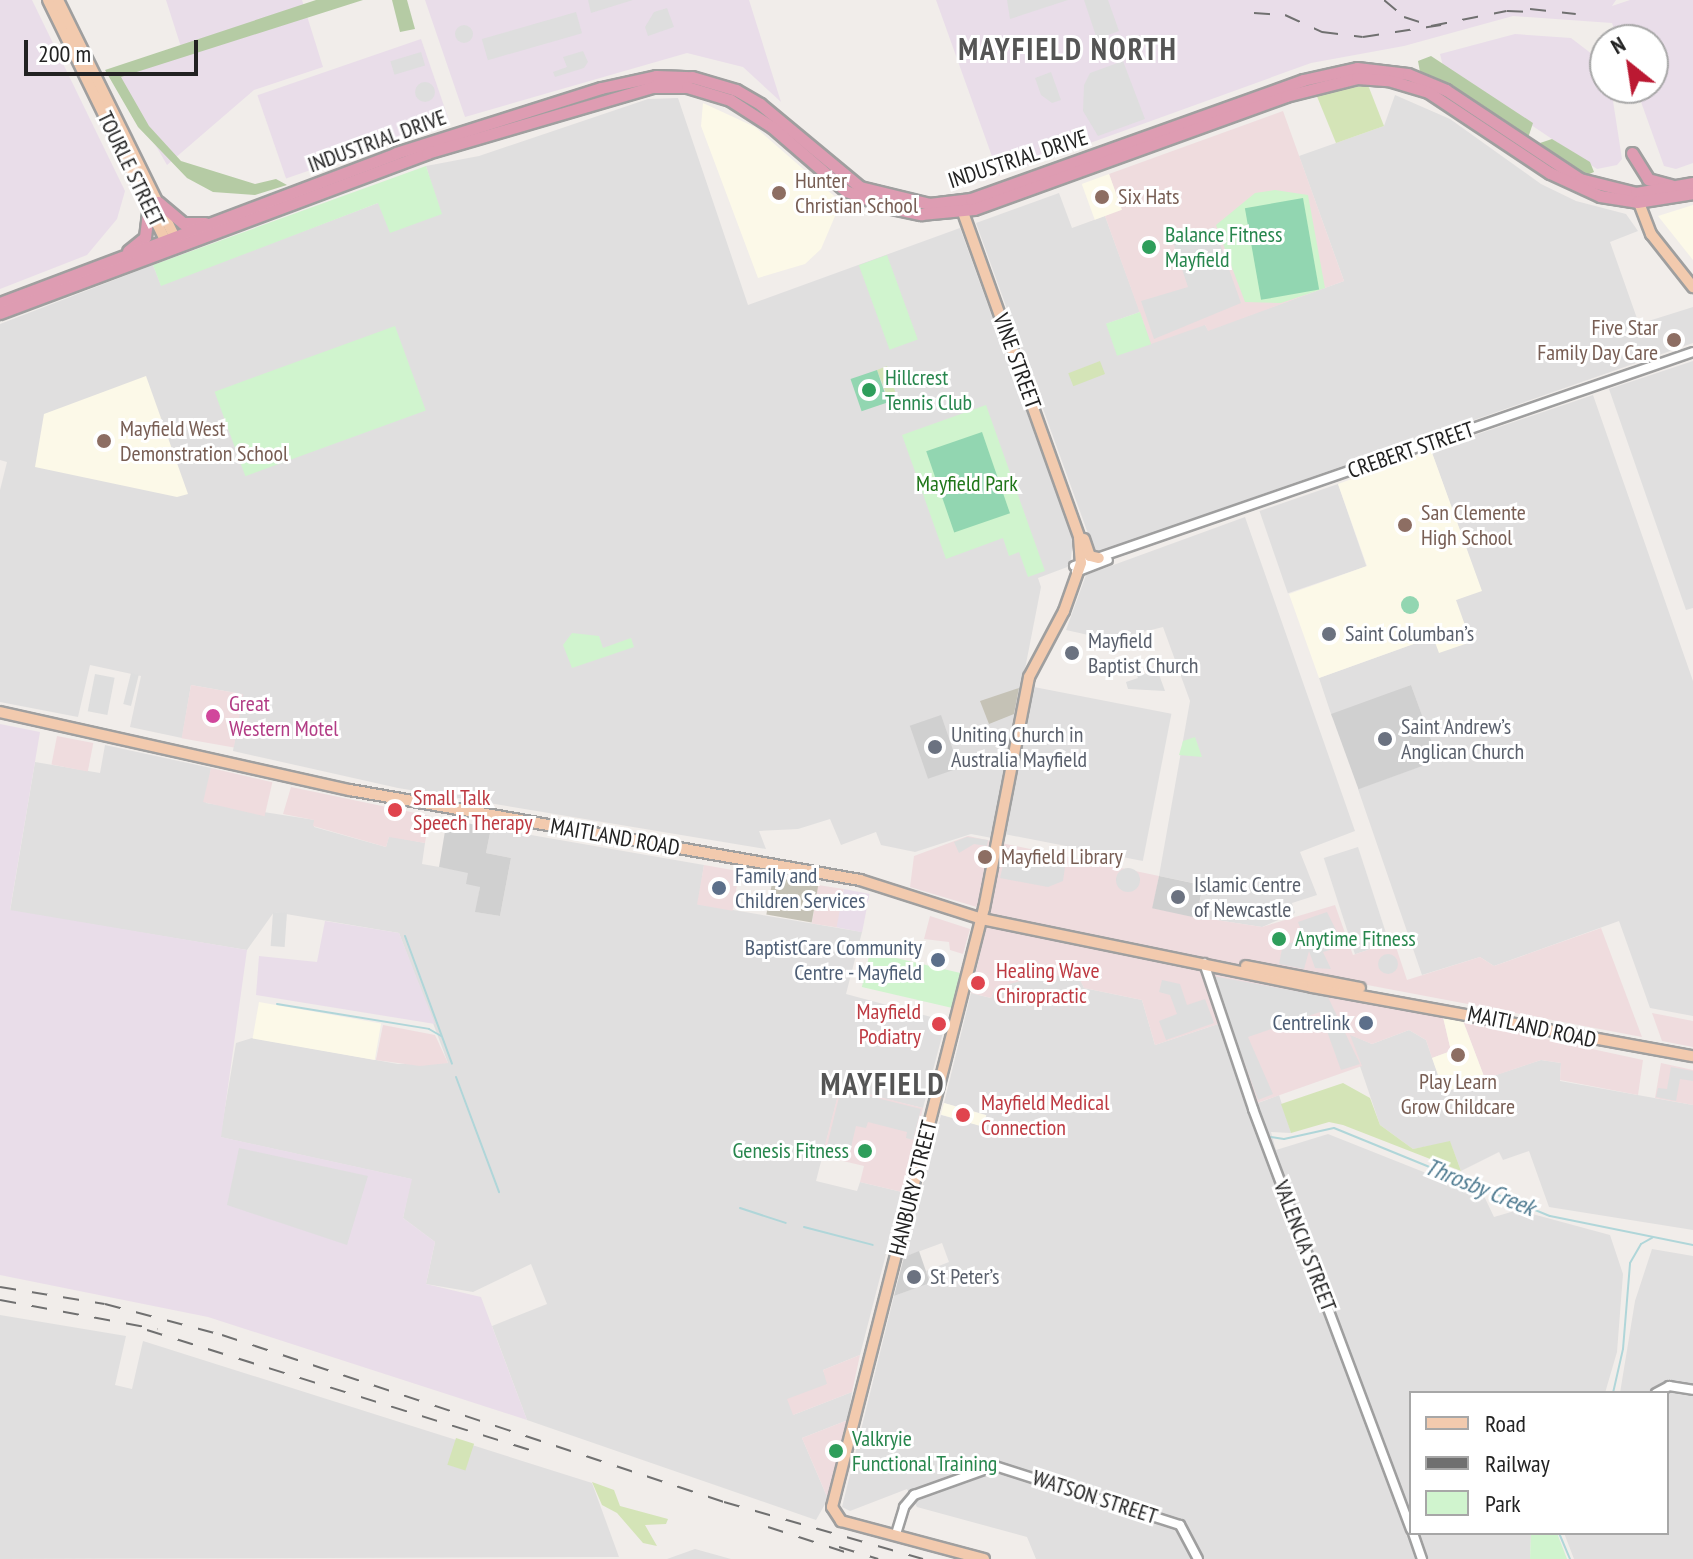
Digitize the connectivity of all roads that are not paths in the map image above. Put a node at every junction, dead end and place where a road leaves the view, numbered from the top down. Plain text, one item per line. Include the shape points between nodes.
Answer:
1 (48, 0) edge
2 (58, 0) edge
3 (1632, 153) dead end
4 (1690, 188) edge
5 (1637, 198) junction
6 (153, 204) junction
7 (962, 207) junction
8 (216, 222) junction
9 (173, 245) junction
10 (110, 262) junction
11 (1693, 287) edge
12 (0, 303) edge
13 (0, 313) edge
14 (1693, 352) edge
15 (1074, 520) junction
16 (1130, 549) junction
17 (1099, 558) junction
18 (1077, 569) junction
19 (0, 714) edge
20 (982, 919) junction
21 (1204, 962) junction
22 (1693, 1056) edge
23 (1693, 1390) edge
24 (1660, 1391) edge
25 (1406, 1500) edge
26 (896, 1534) junction
27 (1413, 1535) edge
28 (984, 1559) edge
29 (1198, 1559) edge
30 (1422, 1559) edge

1 - 6 main road, TOURLE STREET
2 - 6 main road, TOURLE STREET
3 - 4 highway via 1648,179
4 - 5 highway, INDUSTRIAL DRIVE
5 - 7 highway, INDUSTRIAL DRIVE via 1580,179 1427,81 1357,68 1303,80
5 - 11 main road via 1651,234
6 - 8 highway via 183,223
6 - 9 main road, TOURLE STREET
6 - 10 highway via 145,237
7 - 8 highway, INDUSTRIAL DRIVE via 866,190 746,95 709,81 656,76 461,131
7 - 9 highway, INDUSTRIAL DRIVE via 908,212 861,199 730,100 687,87 652,87 427,153
7 - 15 main road, VINE STREET
8 - 9 highway, INDUSTRIAL DRIVE
9 - 10 highway, INDUSTRIAL DRIVE
9 - 13 highway, INDUSTRIAL DRIVE
10 - 12 highway, INDUSTRIAL DRIVE
14 - 16 street, CREBERT STREET
15 - 17 main road via 1090,556
15 - 18 main road, VINE STREET
16 - 17 street, CREBERT STREET
16 - 18 street, CREBERT STREET
17 - 18 street, CREBERT STREET
18 - 20 main road, HANBURY STREET via 1029,677
19 - 20 main road, MAITLAND ROAD via 363,792 860,880
20 - 21 main road, MAITLAND ROAD
20 - 26 main road, HANBURY STREET via 833,1501 835,1516
21 - 22 main road, MAITLAND ROAD via 1300,975 1372,994
21 - 25 street, VALENCIA STREET via 1253,1109
23 - 24 street via 1669,1386
26 - 28 main road
26 - 29 street, WATSON STREET via 905,1505 920,1492 991,1466 1180,1525
27 - 30 street, VALENCIA STREET

